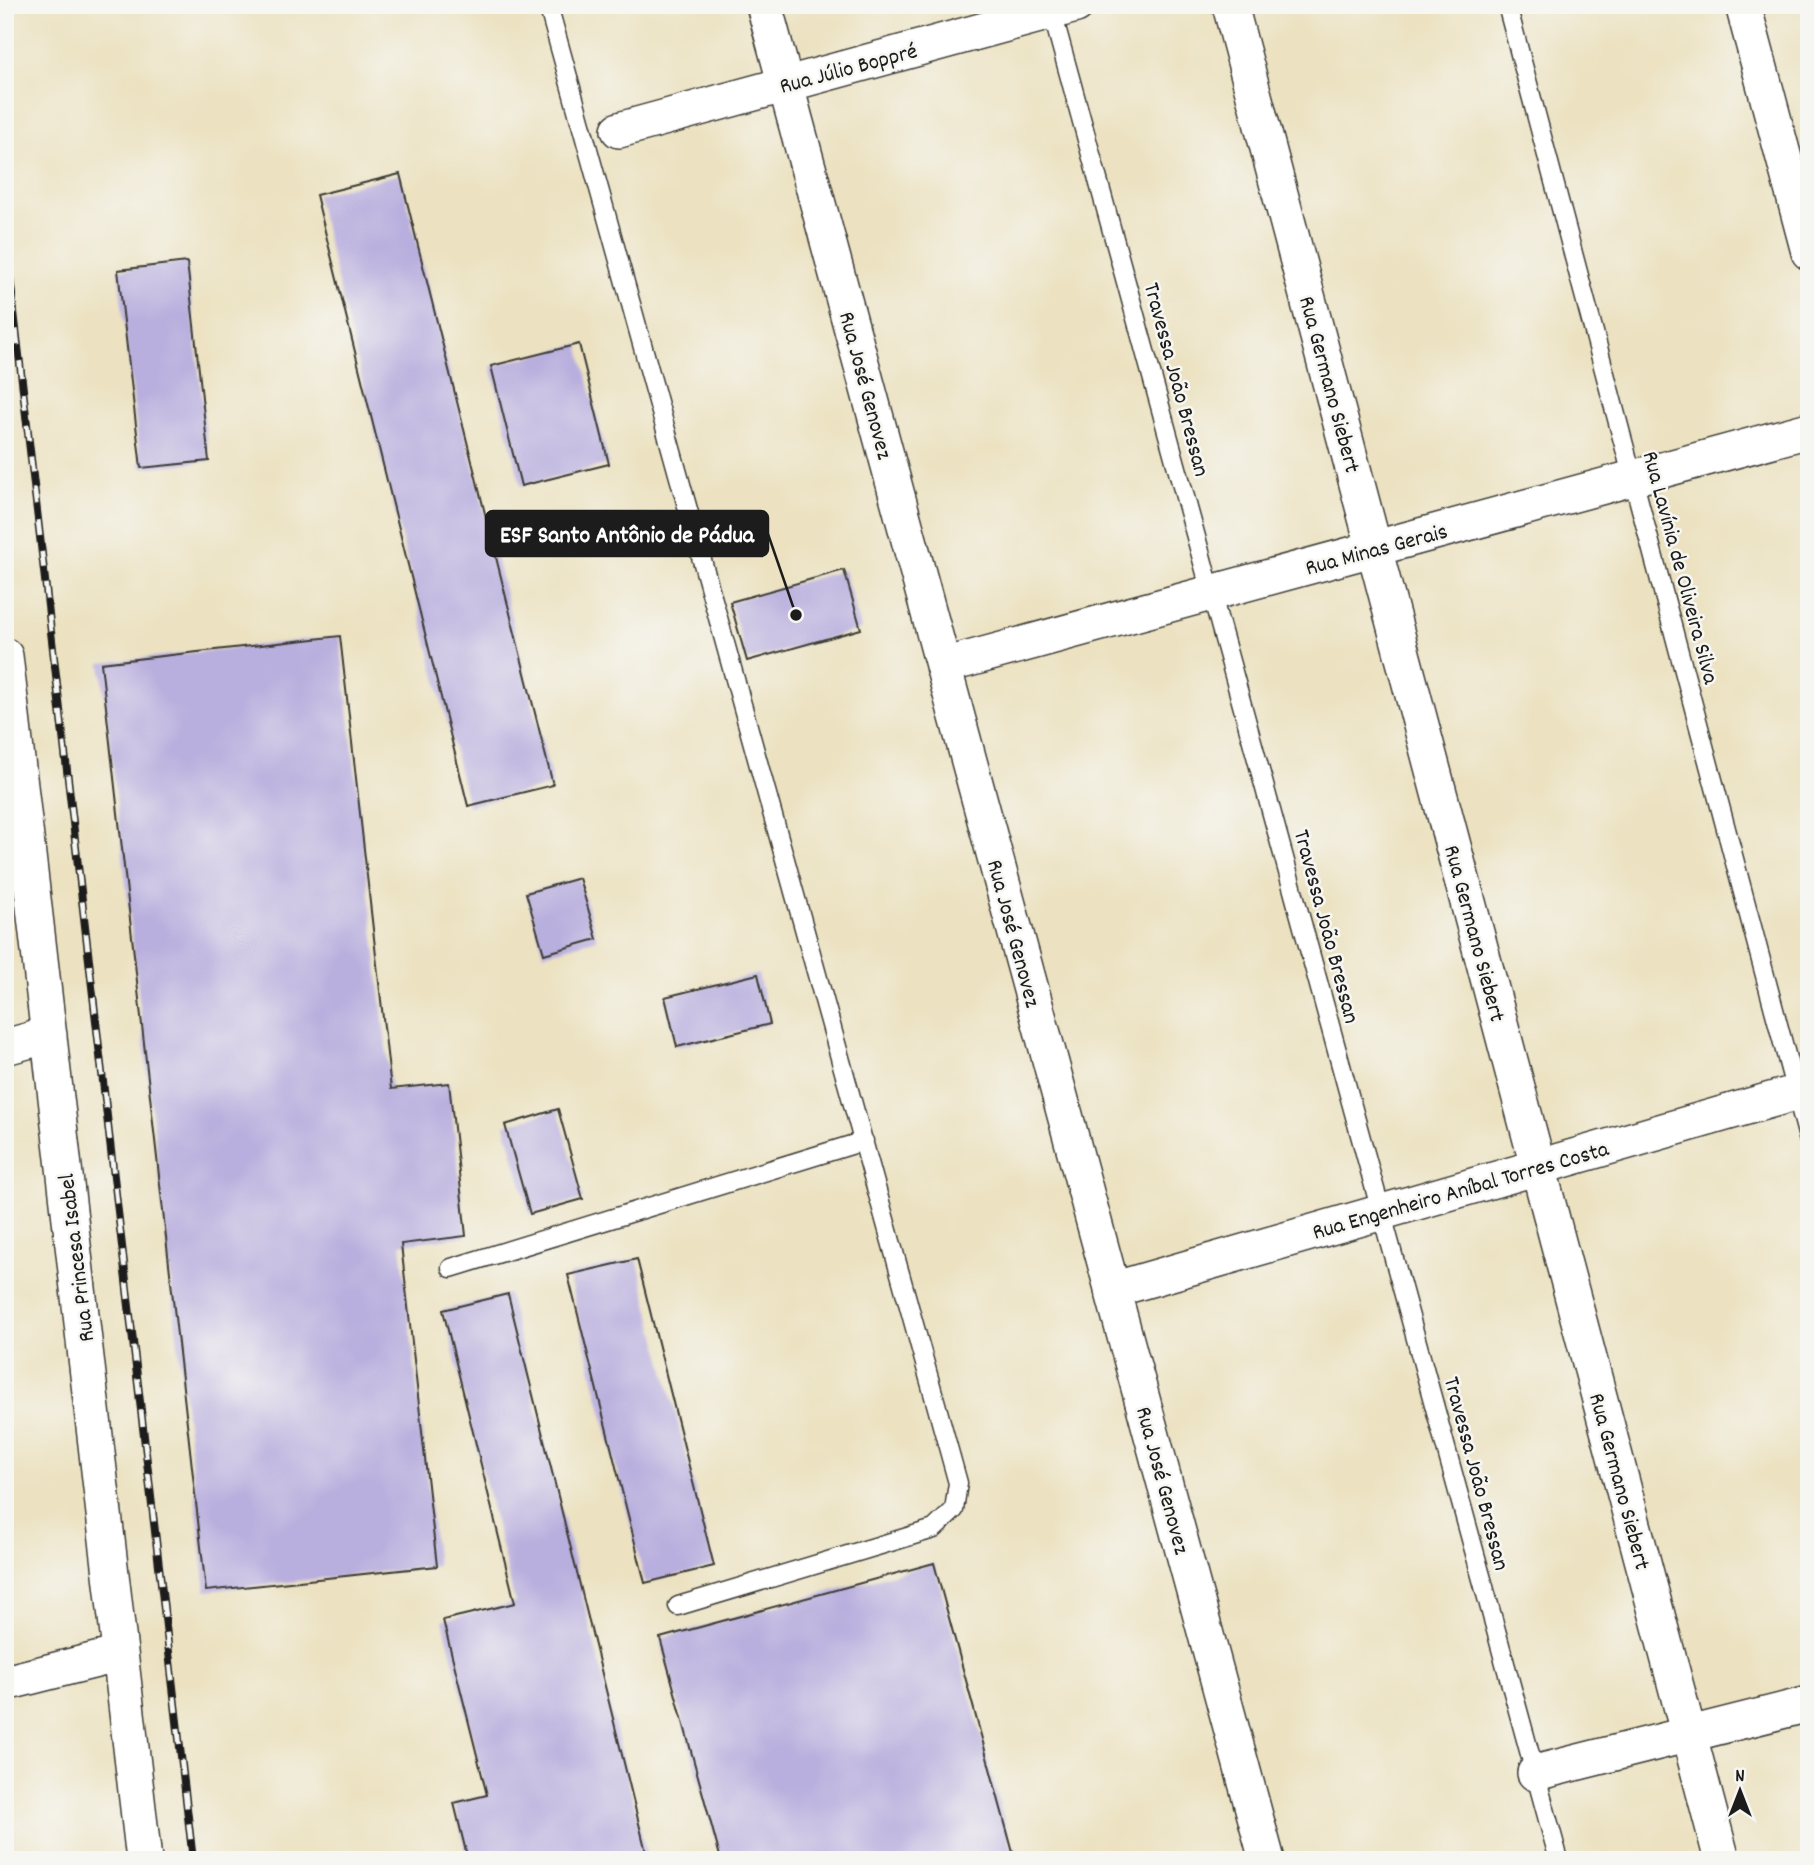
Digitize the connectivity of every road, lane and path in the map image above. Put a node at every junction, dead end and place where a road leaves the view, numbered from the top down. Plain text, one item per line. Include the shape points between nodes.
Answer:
1 (548, 5) edge
2 (764, 5) edge
3 (1230, 5) edge
4 (1507, 5) edge
5 (1743, 5) edge
6 (1059, 7) edge
7 (785, 84) junction
8 (619, 130) dead end
9 (1809, 252) edge
10 (1809, 430) edge
11 (1633, 478) junction
12 (1374, 548) junction
13 (1211, 593) junction
14 (5, 656) edge
15 (943, 666) junction
16 (49, 1035) junction
17 (5, 1046) edge
18 (1802, 1091) edge
19 (864, 1141) junction
20 (1809, 1141) edge
21 (1538, 1168) junction
22 (1381, 1210) junction
23 (451, 1268) dead end
24 (1112, 1290) junction
25 (678, 1606) dead end
26 (120, 1654) junction
27 (5, 1683) edge
28 (1809, 1704) edge
29 (1689, 1734) junction
30 (1535, 1773) junction
31 (144, 1860) edge
32 (1267, 1860) edge
33 (1559, 1860) edge
34 (1722, 1860) edge

1 - 19 lane
2 - 7 street, Rua José Genovez
3 - 12 street, Rua Germano Siebert
4 - 11 lane, Rua Lavínia de Oliveira Silva
5 - 9 street
6 - 7 street, Rua Júlio Boppré
6 - 13 lane, Travessa João Bressan
7 - 8 street, Rua Júlio Boppré
7 - 15 street, Rua José Genovez
10 - 11 street, Rua Minas Gerais
11 - 12 street, Rua Minas Gerais
11 - 18 lane, Rua Lavínia de Oliveira Silva
12 - 13 street, Rua Minas Gerais
12 - 21 street, Rua Germano Siebert
13 - 15 street, Rua Minas Gerais
13 - 22 lane, Travessa João Bressan
14 - 16 street, Rua Princesa Isabel
15 - 24 street, Rua José Genovez
16 - 17 street
16 - 26 street, Rua Princesa Isabel
18 - 20 lane, Rua Lavínia de Oliveira Silva
18 - 21 street, Rua Engenheiro Aníbal Torres Costa
19 - 23 lane
19 - 25 lane via 958,1483 954,1510 934,1529
21 - 22 street, Rua Engenheiro Aníbal Torres Costa
21 - 29 street, Rua Germano Siebert
22 - 24 street, Rua Engenheiro Aníbal Torres Costa
22 - 30 lane, Travessa João Bressan
24 - 32 street, Rua José Genovez
26 - 27 street
26 - 31 street, Rua Princesa Isabel
28 - 29 street
29 - 30 street
29 - 34 street, Rua Germano Siebert
30 - 33 lane, Travessa João Bressan

